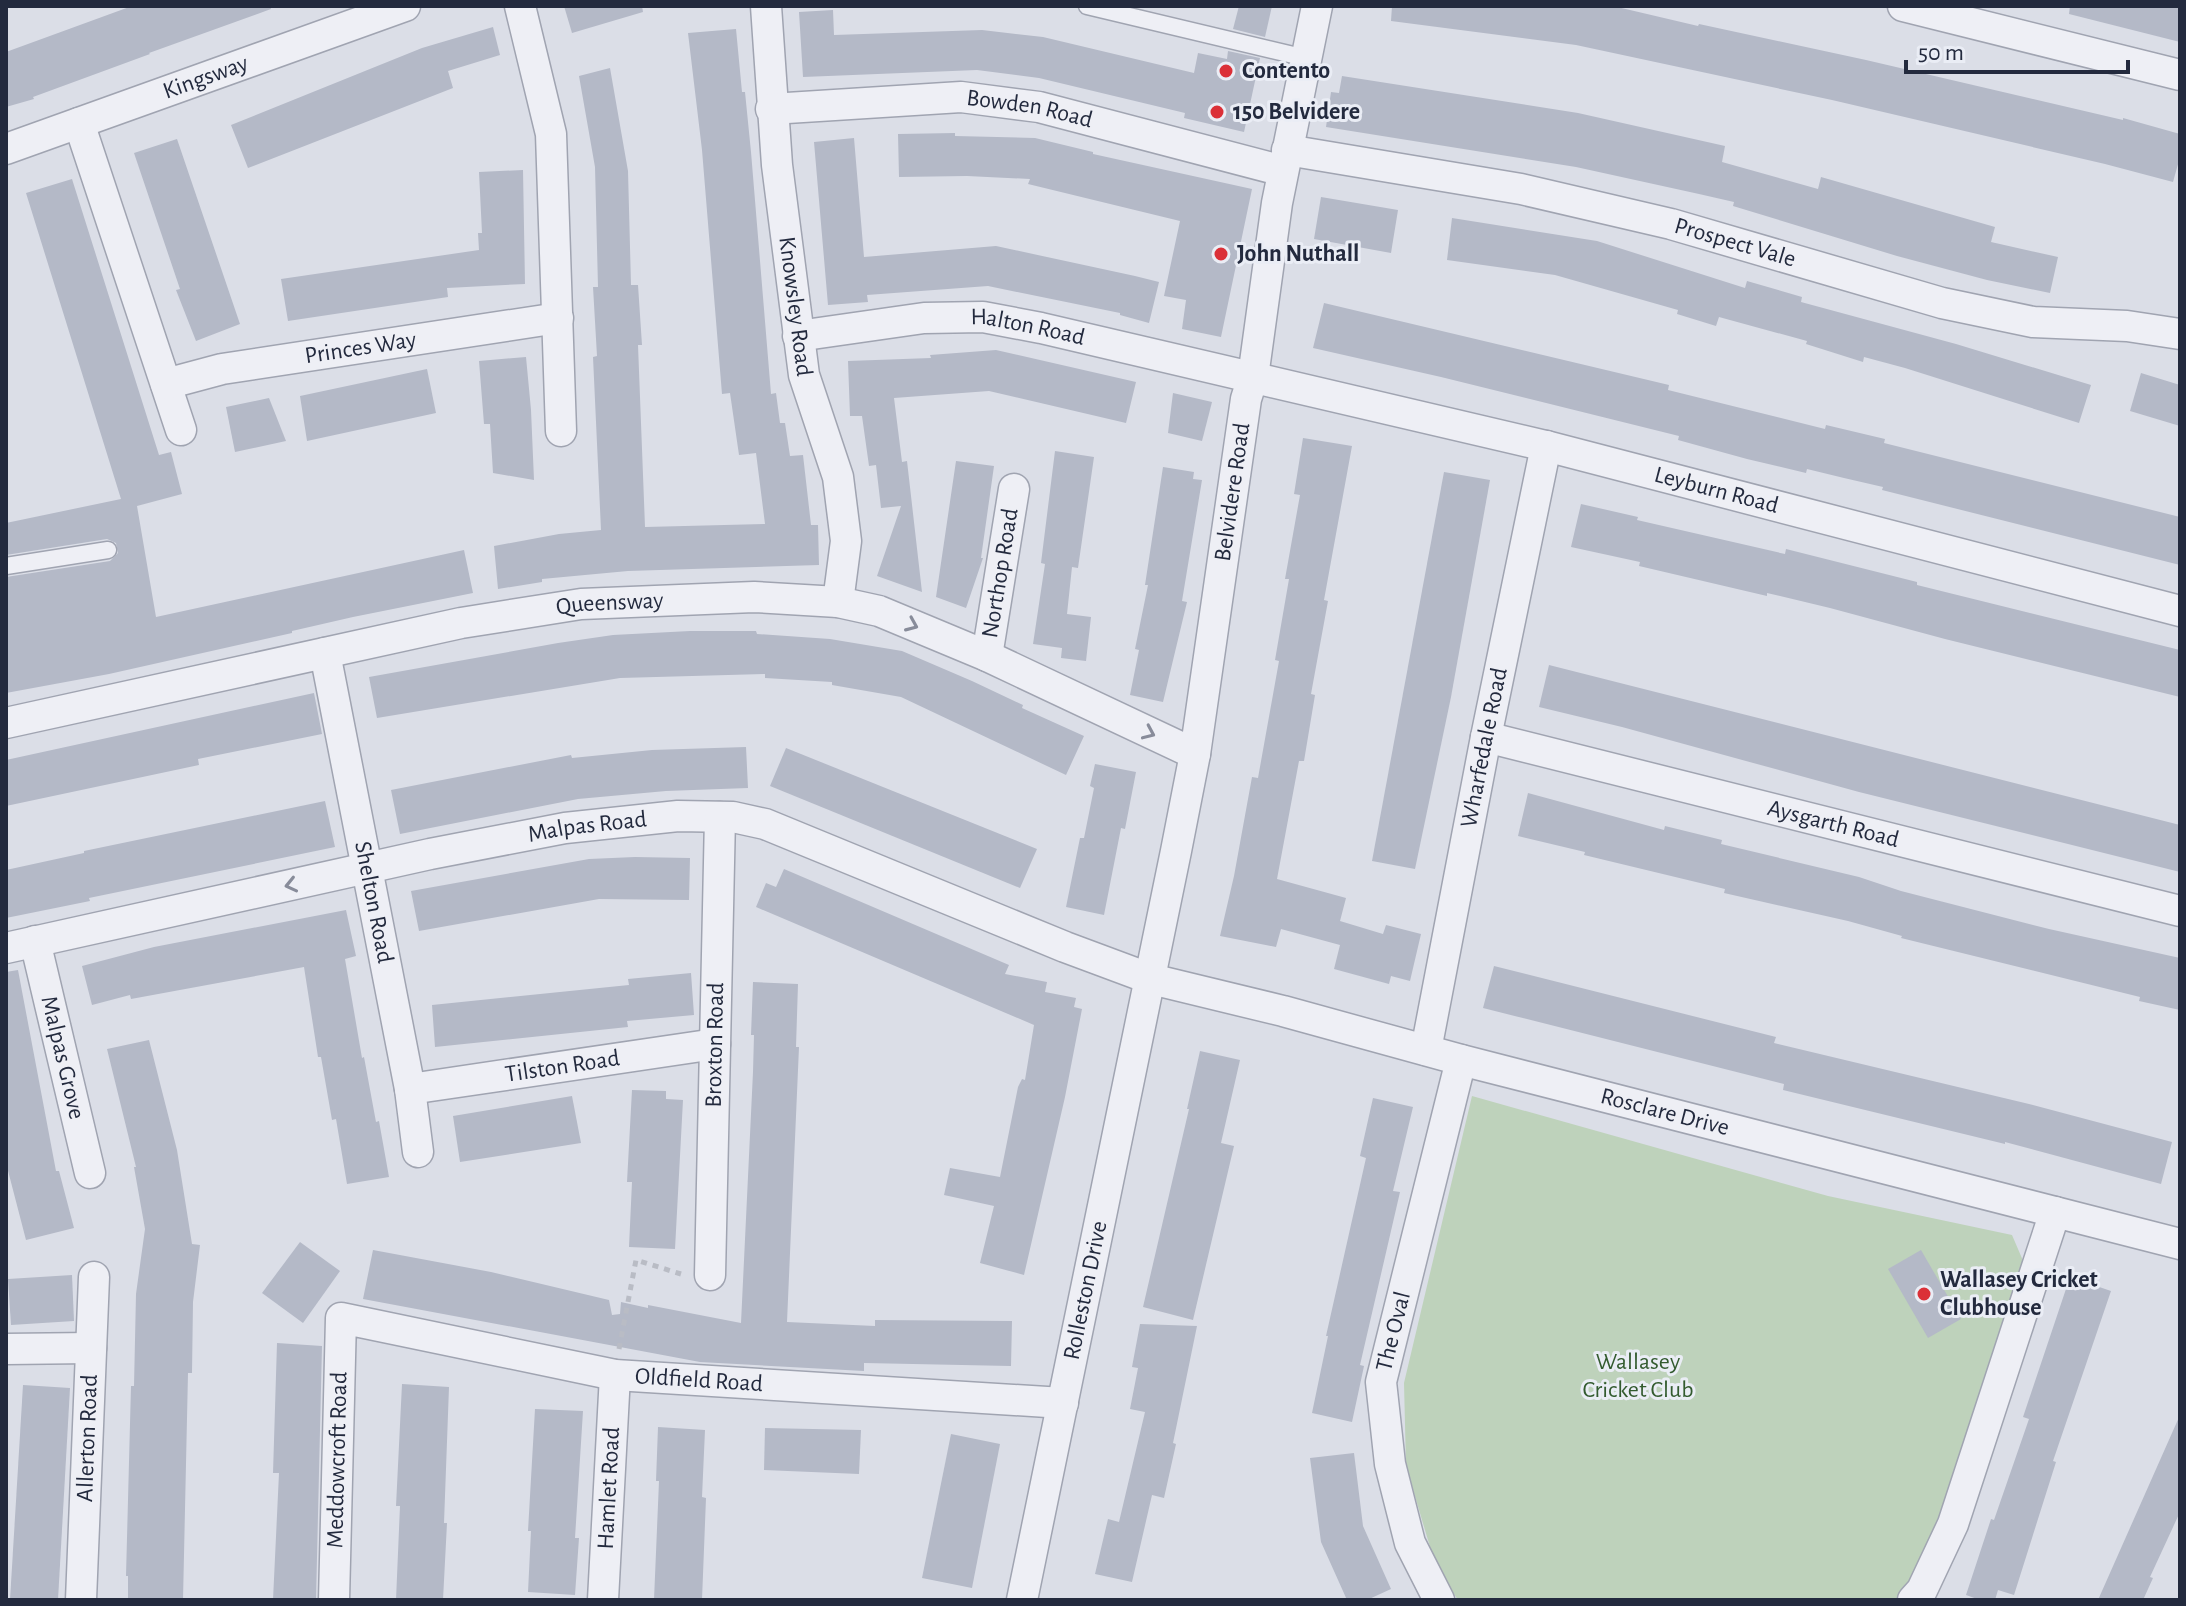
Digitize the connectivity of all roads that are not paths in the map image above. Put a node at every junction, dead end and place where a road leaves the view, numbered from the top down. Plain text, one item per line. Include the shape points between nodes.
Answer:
1 (405, 6) edge
2 (520, 6) edge
3 (766, 6) edge
4 (1087, 6) edge
5 (1317, 6) edge
6 (1903, 6) edge
7 (360, 13) edge
8 (1306, 58) junction
9 (2180, 75) edge
10 (771, 109) junction
11 (79, 123) junction
12 (6, 149) edge
13 (1285, 161) junction
14 (558, 318) junction
15 (2180, 334) edge
16 (798, 336) junction
17 (1253, 377) junction
18 (166, 384) junction
19 (181, 430) dead end
20 (561, 431) dead end
21 (1546, 446) junction
22 (1014, 489) dead end
23 (108, 550) dead end
24 (6, 566) edge
25 (838, 602) junction
26 (2180, 611) edge
27 (325, 653) junction
28 (987, 656) junction
29 (6, 723) edge
30 (1486, 737) junction
31 (1195, 754) junction
32 (720, 817) junction
33 (367, 868) junction
34 (2180, 911) edge
35 (20, 944) edge
36 (1151, 979) junction
37 (715, 1044) junction
38 (1426, 1050) junction
39 (1461, 1060) junction
40 (410, 1089) junction
41 (418, 1152) dead end
42 (90, 1173) dead end
43 (2055, 1212) junction
44 (2180, 1242) edge
45 (710, 1275) road end
46 (94, 1277) dead end
47 (341, 1318) joint
48 (91, 1348) junction
49 (6, 1349) edge
50 (615, 1375) junction
51 (1063, 1403) junction
52 (81, 1600) edge
53 (334, 1600) edge
54 (603, 1600) edge
55 (1022, 1600) edge
56 (1439, 1600) edge
57 (1913, 1600) edge

1 - 7 street, Kingsway
2 - 14 street via 551,134
3 - 10 street, Knowsley Road
4 - 8 lane
5 - 8 street, Belvidere Road
6 - 9 street
7 - 11 street, Kingsway
8 - 13 street, Belvidere Road
10 - 13 street, Bowden Road via 961,97 1039,107
10 - 16 street, Knowsley Road
11 - 12 street, Kingsway
11 - 18 street
13 - 15 street, Prospect Vale via 1521,189 1671,224 1942,303 2033,322
13 - 17 street, Belvidere Road
14 - 18 street, Princes Way via 222,369
14 - 20 street
16 - 17 street, Halton Road via 924,318 983,317
16 - 25 street, Knowsley Road via 804,375 838,477 846,541
17 - 21 street, Leyburn Road
17 - 31 street, Belvidere Road
18 - 19 street
21 - 26 street, Leyburn Road
21 - 30 street, Wharfedale Road
22 - 28 street, Northop Road
23 - 24 lane
25 - 27 street, Queensway via 754,597 581,604
25 -> 28 street, Queensway via 879,611
27 - 29 street, Queensway
27 - 33 street, Shelton Road
28 -> 31 street, Queensway
30 - 34 street, Aysgarth Road
30 - 38 street, Wharfedale Road
31 - 36 street, Belvidere Road
32 - 33 street, Malpas Road via 565,828
32 - 36 street, Malpas Road via 765,824
32 - 37 street, Broxton Road
33 -> 35 street, Malpas Road
33 - 40 street, Shelton Road
35 - 42 street, Malpas Grove
36 - 38 street, Rosclare Drive
36 - 51 street, Rolleston Drive
37 - 40 street, Tilston Road
37 - 45 street, Broxton Road
38 - 39 street, Rosclare Drive
39 - 43 street, Rosclare Drive
39 - 56 street, The Oval via 1381,1382 1390,1464 1410,1543
40 - 41 street, Shelton Road
43 - 44 street, Rosclare Drive
43 - 57 street via 1953,1524
46 - 48 street, Allerton Road
47 - 50 street, Oldfield Road
47 - 53 street, Meddowcroft Road
48 - 49 street
48 - 52 street, Allerton Road
50 - 51 street, Oldfield Road
50 - 54 street, Hamlet Road
51 - 55 street, Rolleston Drive

